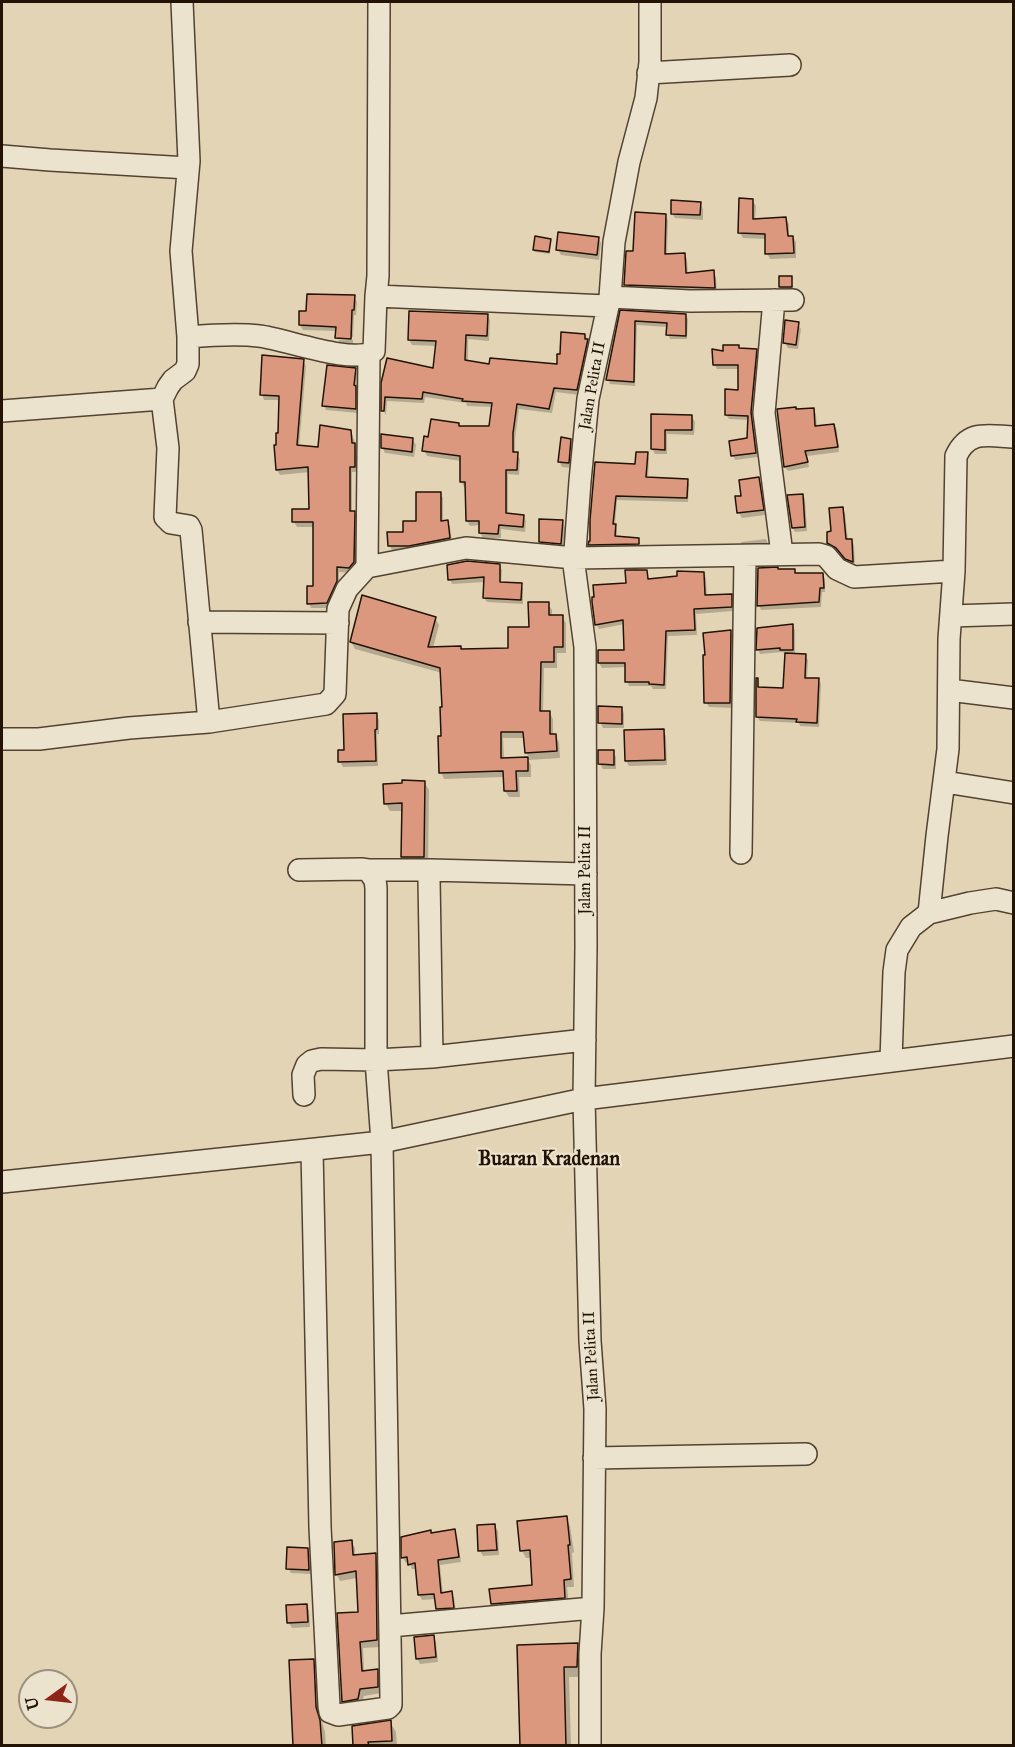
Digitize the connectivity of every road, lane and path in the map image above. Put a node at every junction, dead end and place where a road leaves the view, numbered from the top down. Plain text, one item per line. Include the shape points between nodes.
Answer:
1 (182, 2) edge
2 (378, 2) edge
3 (650, 2) edge
4 (790, 65) dead end
5 (648, 73) junction
6 (2, 156) edge
7 (188, 168) junction
8 (376, 296) junction
9 (609, 302) junction
10 (188, 337) junction
11 (369, 354) junction
12 (162, 399) junction
13 (2, 411) edge
14 (1014, 437) edge
15 (782, 554) junction
16 (745, 556) junction
17 (574, 558) junction
18 (367, 567) junction
19 (954, 571) junction
20 (1014, 614) edge
21 (951, 616) junction
22 (199, 622) junction
23 (338, 623) junction
24 (949, 690) junction
25 (1014, 698) edge
26 (209, 722) junction
27 (2, 739) edge
28 (945, 782) junction
29 (1014, 793) edge
30 (741, 852) dead end
31 (299, 870) dead end
32 (368, 870) junction
33 (430, 870) junction
34 (586, 874) junction
35 (1014, 903) edge
36 (929, 913) junction
37 (585, 1040) junction
38 (1014, 1046) edge
39 (432, 1057) junction
40 (376, 1060) junction
41 (896, 1060) junction
42 (303, 1095) dead end
43 (584, 1099) junction
44 (382, 1142) junction
45 (312, 1150) junction
46 (2, 1182) edge
47 (806, 1454) dead end
48 (594, 1458) junction
49 (593, 1608) junction
50 (390, 1626) junction
51 (590, 1746) edge

1 - 7 street
2 - 8 street
3 - 5 street, Jalan Pelita II
4 - 5 street
5 - 9 street, Jalan Pelita II via 614,242
6 - 7 street
7 - 10 street via 181,251
8 - 9 street
8 - 11 street via 375,346
9 - 15 street via 784,300 764,413
9 - 17 street, Jalan Pelita II via 588,399
10 - 11 street via 258,336 328,352
10 - 12 street via 188,364
11 - 18 street
12 - 13 street
12 - 22 street via 168,448 165,517 191,530
14 - 19 street via 975,436 961,446 956,456
15 - 16 street
15 - 19 street via 824,554 837,569 854,577
16 - 17 street
16 - 30 street
17 - 18 street via 466,548
17 - 34 street, Jalan Pelita II via 585,647
18 - 23 street via 347,589 338,609
19 - 21 street
20 - 21 street
21 - 24 street
22 - 23 street
22 - 26 street
23 - 26 street via 335,694 329,702
24 - 25 street
24 - 28 street
26 - 27 street via 39,739
28 - 29 street
28 - 36 street
31 - 32 street
32 - 33 street
32 - 40 street via 376,888
33 - 34 street
33 - 39 street
34 - 37 street, Jalan Pelita II
35 - 36 street via 996,899
36 - 41 street via 911,927 897,950
37 - 39 street
37 - 43 street, Jalan Pelita II
38 - 41 street
39 - 40 street
40 - 42 street via 312,1061 303,1075
40 - 44 street
41 - 43 street
43 - 44 street
43 - 48 street, Jalan Pelita II
44 - 45 street
44 - 50 street
45 - 46 street
45 - 50 street via 320,1527 329,1706 333,1715 391,1705
47 - 48 street
48 - 49 street, Jalan Pelita II
49 - 50 street
49 - 51 street, Jalan Pelita II

